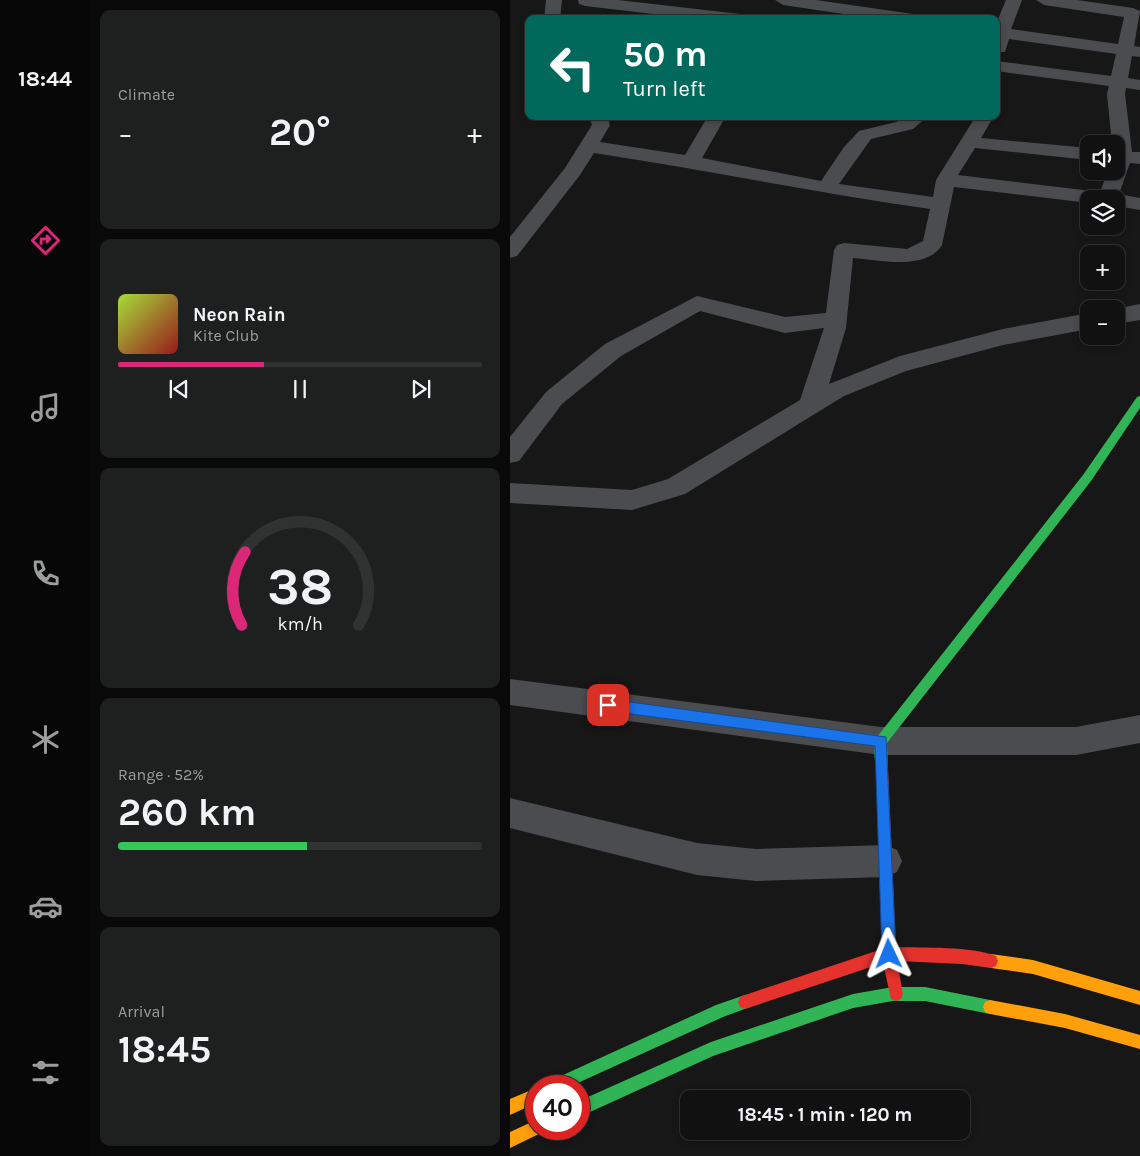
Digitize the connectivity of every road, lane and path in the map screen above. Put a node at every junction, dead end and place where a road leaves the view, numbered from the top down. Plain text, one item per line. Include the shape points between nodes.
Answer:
1 (554, 0) edge
2 (783, 0) edge
3 (1014, 0) edge
4 (1044, 0) edge
5 (585, 1) edge
6 (552, 15) edge
7 (706, 15) edge
8 (886, 15) edge
9 (1000, 32) edge
10 (1132, 51) edge
11 (1000, 63) edge
12 (1119, 82) junction
13 (1140, 85) edge
14 (599, 120) edge
15 (715, 120) edge
16 (916, 120) edge
17 (980, 120) edge
18 (969, 142) junction
19 (588, 146) junction
20 (1080, 153) edge
21 (1126, 157) edge
22 (690, 162) junction
23 (946, 180) junction
24 (826, 188) junction
25 (1110, 190) edge
26 (1080, 196) edge
27 (1125, 202) edge
28 (940, 204) junction
29 (1140, 204) edge
30 (510, 251) edge
31 (1140, 312) edge
32 (1125, 314) edge
33 (836, 319) junction
34 (1080, 323) edge
35 (1140, 400) edge
36 (810, 406) junction
37 (510, 454) edge
38 (510, 493) edge
39 (510, 692) edge
40 (1140, 729) edge
41 (882, 741) junction
42 (510, 813) edge
43 (886, 860) junction
44 (889, 954) junction
45 (896, 994) junction
46 (1140, 998) edge
47 (1140, 1042) edge
48 (578, 1075) edge
49 (525, 1100) edge
50 (590, 1104) edge
51 (510, 1107) edge
52 (525, 1133) edge
53 (510, 1140) edge

1 - 6 street
2 - 8 street
3 - 9 street
4 - 10 street via 1133,13
5 - 7 street
9 - 10 street
10 - 12 street
11 - 12 street
12 - 13 street
12 - 21 street via 1116,94
14 - 19 street via 601,126
15 - 22 street
16 - 24 street via 901,128 863,135
17 - 18 street
18 - 20 street
18 - 23 street
19 - 22 street
19 - 30 street via 573,171
21 - 25 street
22 - 24 street
23 - 26 street
23 - 28 street
24 - 28 street
27 - 29 street
28 - 33 street via 932,245 910,256 844,250
31 - 32 street
33 - 36 street
33 - 37 street via 786,325 697,304 613,350 554,398
34 - 36 street via 1002,338 900,364 836,390
35 - 41 street via 1087,478
36 - 38 street via 676,487 632,500
39 - 41 street
40 - 41 street via 1076,741
41 - 43 street
42 - 43 street via 697,859 756,866
43 - 44 street
44 - 45 street
44 - 46 street via 962,957 1033,967
44 - 48 street via 721,1010
45 - 47 street via 925,994 1056,1019
45 - 50 street via 853,1001 711,1049
49 - 51 street
52 - 53 street

